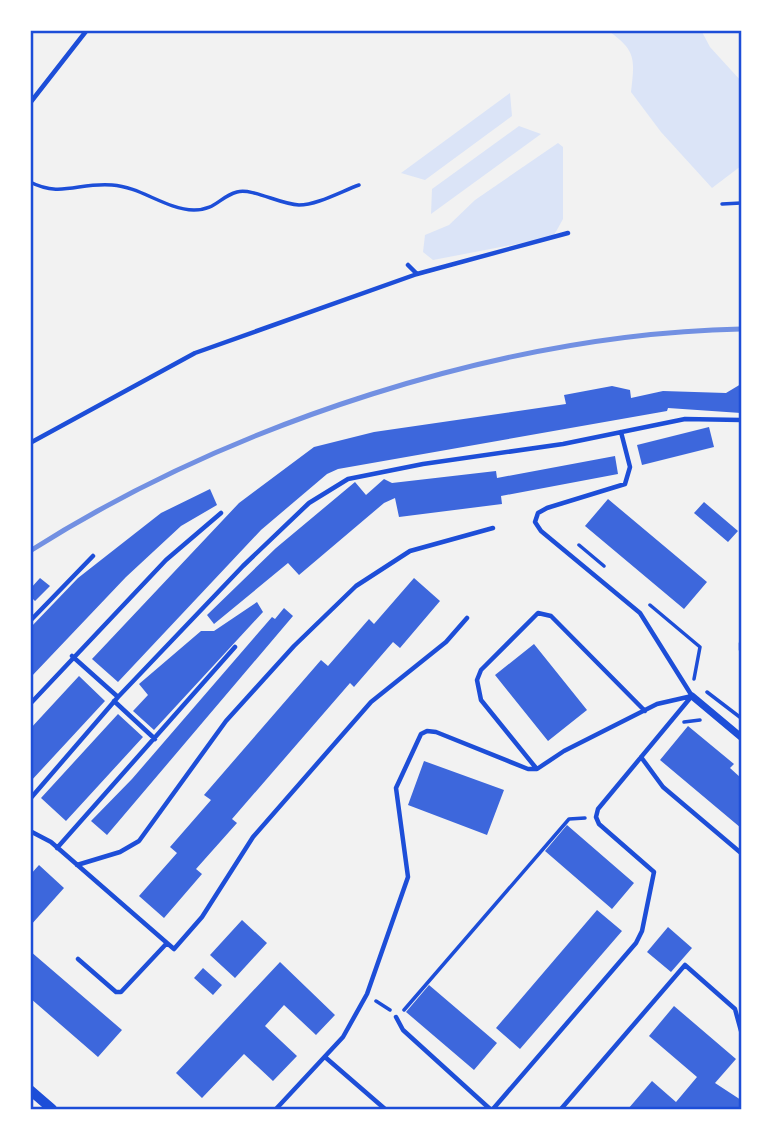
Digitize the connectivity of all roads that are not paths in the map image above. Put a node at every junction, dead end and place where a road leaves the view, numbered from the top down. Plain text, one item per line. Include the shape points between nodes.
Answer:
1 (87, 30) edge
2 (30, 103) edge
3 (568, 233) dead end
4 (408, 265) dead end
5 (418, 274) junction
6 (741, 420) edge
7 (621, 432) junction
8 (30, 443) edge
9 (221, 513) dead end
10 (493, 528) dead end
11 (93, 556) dead end
12 (467, 618) dead end
13 (30, 621) edge
14 (741, 643) edge
15 (236, 647) dead end
16 (741, 650) edge
17 (72, 656) junction
18 (692, 696) junction
19 (116, 699) junction
20 (30, 704) edge
21 (645, 711) junction
22 (741, 737) edge
23 (155, 739) junction
24 (641, 757) junction
25 (537, 769) junction
26 (30, 799) edge
27 (30, 831) edge
28 (57, 848) junction
29 (741, 853) edge
30 (77, 865) junction
31 (167, 943) junction
32 (78, 959) dead end
33 (396, 1017) dead end
34 (741, 1031) edge
35 (324, 1057) junction
36 (30, 1090) edge
37 (52, 1109) edge
38 (276, 1109) edge
39 (385, 1109) edge
40 (491, 1109) edge
41 (561, 1109) edge

1 - 2 lane
3 - 5 lane
4 - 5 lane
5 - 8 lane via 195,354
6 - 7 lane via 685,419
7 - 18 lane via 630,467 625,484 547,508 538,513 535,522 640,612
7 - 19 lane via 348,480 309,503
9 - 17 lane via 166,560
10 - 30 lane via 410,551 356,586 226,721 139,841
11 - 13 lane
12 - 31 lane via 446,642 371,702 253,837 202,917 174,949
14 - 16 lane
15 - 23 lane
17 - 19 lane
17 - 20 lane
18 - 21 lane
18 - 22 street
18 - 24 lane
19 - 23 lane
19 - 26 lane
21 - 25 lane
21 - 25 lane via 551,617 538,612 481,670 477,680 481,700
23 - 28 lane
24 - 29 lane via 663,788
24 - 40 lane via 598,808 596,817 654,872 640,937
25 - 35 lane via 436,732 421,734 396,788 408,877 367,994 343,1037
27 - 28 lane
28 - 30 lane
30 - 31 lane
31 - 32 lane via 121,992
33 - 40 lane via 403,1030
34 - 41 lane via 735,1009 685,965
35 - 38 lane
35 - 39 lane
36 - 37 street

